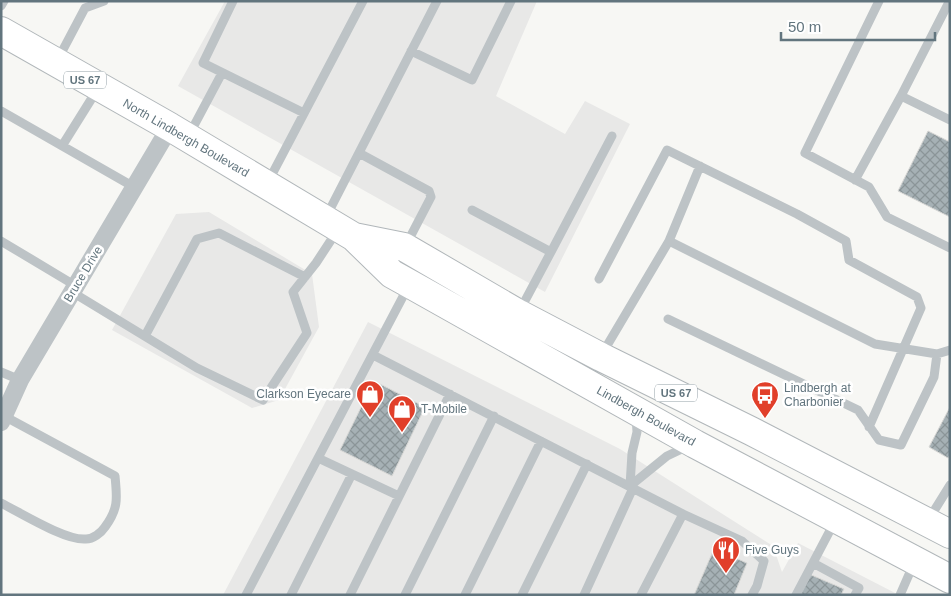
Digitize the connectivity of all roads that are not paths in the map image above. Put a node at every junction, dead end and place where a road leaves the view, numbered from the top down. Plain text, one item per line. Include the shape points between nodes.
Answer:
1 (4, 1) edge
2 (233, 1) edge
3 (363, 1) edge
4 (436, 1) edge
5 (511, 1) edge
6 (879, 1) edge
7 (100, 2) edge
8 (947, 3) edge
9 (1, 6) edge
10 (1, 31) edge
11 (411, 51) junction
12 (56, 63) junction
13 (222, 73) junction
14 (99, 87) junction
15 (901, 96) junction
16 (1, 111) edge
17 (304, 113) junction
18 (950, 120) edge
19 (179, 133) junction
20 (612, 136) dead end
21 (62, 146) junction
22 (359, 153) junction
23 (700, 166) junction
24 (855, 180) junction
25 (266, 185) junction
26 (134, 187) junction
27 (472, 210) dead end
28 (339, 228) junction
29 (1, 241) edge
30 (669, 241) junction
31 (404, 247) junction
32 (950, 248) edge
33 (550, 252) junction
34 (305, 277) junction
35 (599, 279) dead end
36 (410, 284) junction
37 (74, 289) junction
38 (519, 314) junction
39 (668, 319) dead end
40 (145, 336) junction
41 (904, 348) junction
42 (950, 350) edge
43 (937, 354) junction
44 (373, 355) junction
45 (601, 357) junction
46 (1, 372) edge
47 (20, 380) junction
48 (450, 394) junction
49 (635, 411) junction
50 (494, 416) junction
51 (3, 420) edge
52 (869, 427) junction
53 (541, 441) junction
54 (695, 444) junction
55 (318, 458) junction
56 (587, 464) junction
57 (352, 474) junction
58 (950, 485) edge
59 (632, 487) junction
60 (399, 496) junction
61 (1, 503) edge
62 (683, 514) junction
63 (836, 519) junction
64 (938, 528) edge
65 (813, 563) junction
66 (920, 563) junction
67 (950, 579) edge
68 (246, 595) edge
69 (291, 595) edge
70 (350, 595) edge
71 (405, 595) edge
72 (465, 595) edge
73 (522, 595) edge
74 (584, 595) edge
75 (641, 595) edge
76 (752, 595) edge
77 (796, 595) edge
78 (855, 595) edge
79 (900, 595) edge
80 (949, 595) edge

1 - 9 lane
2 - 13 lane via 202,64
3 - 17 lane
4 - 11 lane
5 - 11 lane via 472,80
6 - 24 lane via 805,153
7 - 12 lane via 85,8
8 - 15 lane
10 - 12 main road, North Lindbergh Boulevard / US 67
11 - 22 lane
12 - 14 main road, North Lindbergh Boulevard / US 67
13 - 17 lane
13 - 19 lane
14 - 19 main road, North Lindbergh Boulevard / US 67
14 - 21 lane
15 - 18 lane
15 - 24 lane
16 - 21 lane
17 - 25 lane
19 - 25 main road, North Lindbergh Boulevard / US 67
19 - 26 street, Bruce Drive
20 - 33 lane
21 - 26 lane
22 - 28 lane
22 - 31 lane via 428,191 430,197
23 - 30 lane
23 - 35 lane via 667,150
23 - 41 lane via 846,241 849,260 917,298 921,308
24 - 32 lane via 868,187 887,217
25 - 28 main road, Lindbergh Boulevard / US 67
26 - 37 street, Bruce Drive
27 - 33 lane
28 - 31 main road, Lindbergh Boulevard / US 67
28 - 34 lane
28 - 36 main road, Lindbergh Boulevard / US 67 via 392,274
29 - 37 lane
30 - 41 lane via 875,344
30 - 45 lane
31 - 38 main road, Lindbergh Boulevard / US 67
33 - 38 lane
34 - 40 lane via 218,233 197,240
34 - 40 lane via 293,292 307,333 263,400
36 - 44 lane
36 - 49 main road, Lindbergh Boulevard / US 67
37 - 40 lane
37 - 47 street, Bruce Drive
38 - 45 main road, Lindbergh Boulevard / US 67
39 - 52 lane via 858,410
41 - 43 lane
41 - 52 lane
42 - 43 lane
43 - 52 lane via 934,377 901,444 879,440
44 - 48 lane
44 - 55 lane
45 - 64 main road, Lindbergh Boulevard / US 67
46 - 47 lane
47 - 51 street, Bruce Drive
48 - 50 lane
48 - 60 lane
49 - 54 main road, Lindbergh Boulevard / US 67
49 - 59 lane via 637,432 632,453
50 - 53 lane
50 - 71 lane
51 - 61 lane via 115,476 118,501 113,516 101,532 88,540 71,538
53 - 56 lane
53 - 72 lane
54 - 59 lane via 667,456
54 - 63 main road, Lindbergh Boulevard / US 67
55 - 57 lane
55 - 68 lane
56 - 59 lane
56 - 73 lane
57 - 60 lane
57 - 69 lane
58 - 64 lane
59 - 62 lane
59 - 74 lane
60 - 70 lane
62 - 75 lane
62 - 76 lane via 742,541 764,561
63 - 65 lane
63 - 66 main road, Lindbergh Boulevard / US 67
65 - 77 lane
65 - 78 lane via 859,588
66 - 67 main road, Lindbergh Boulevard / US 67
66 - 79 lane
66 - 80 main road

